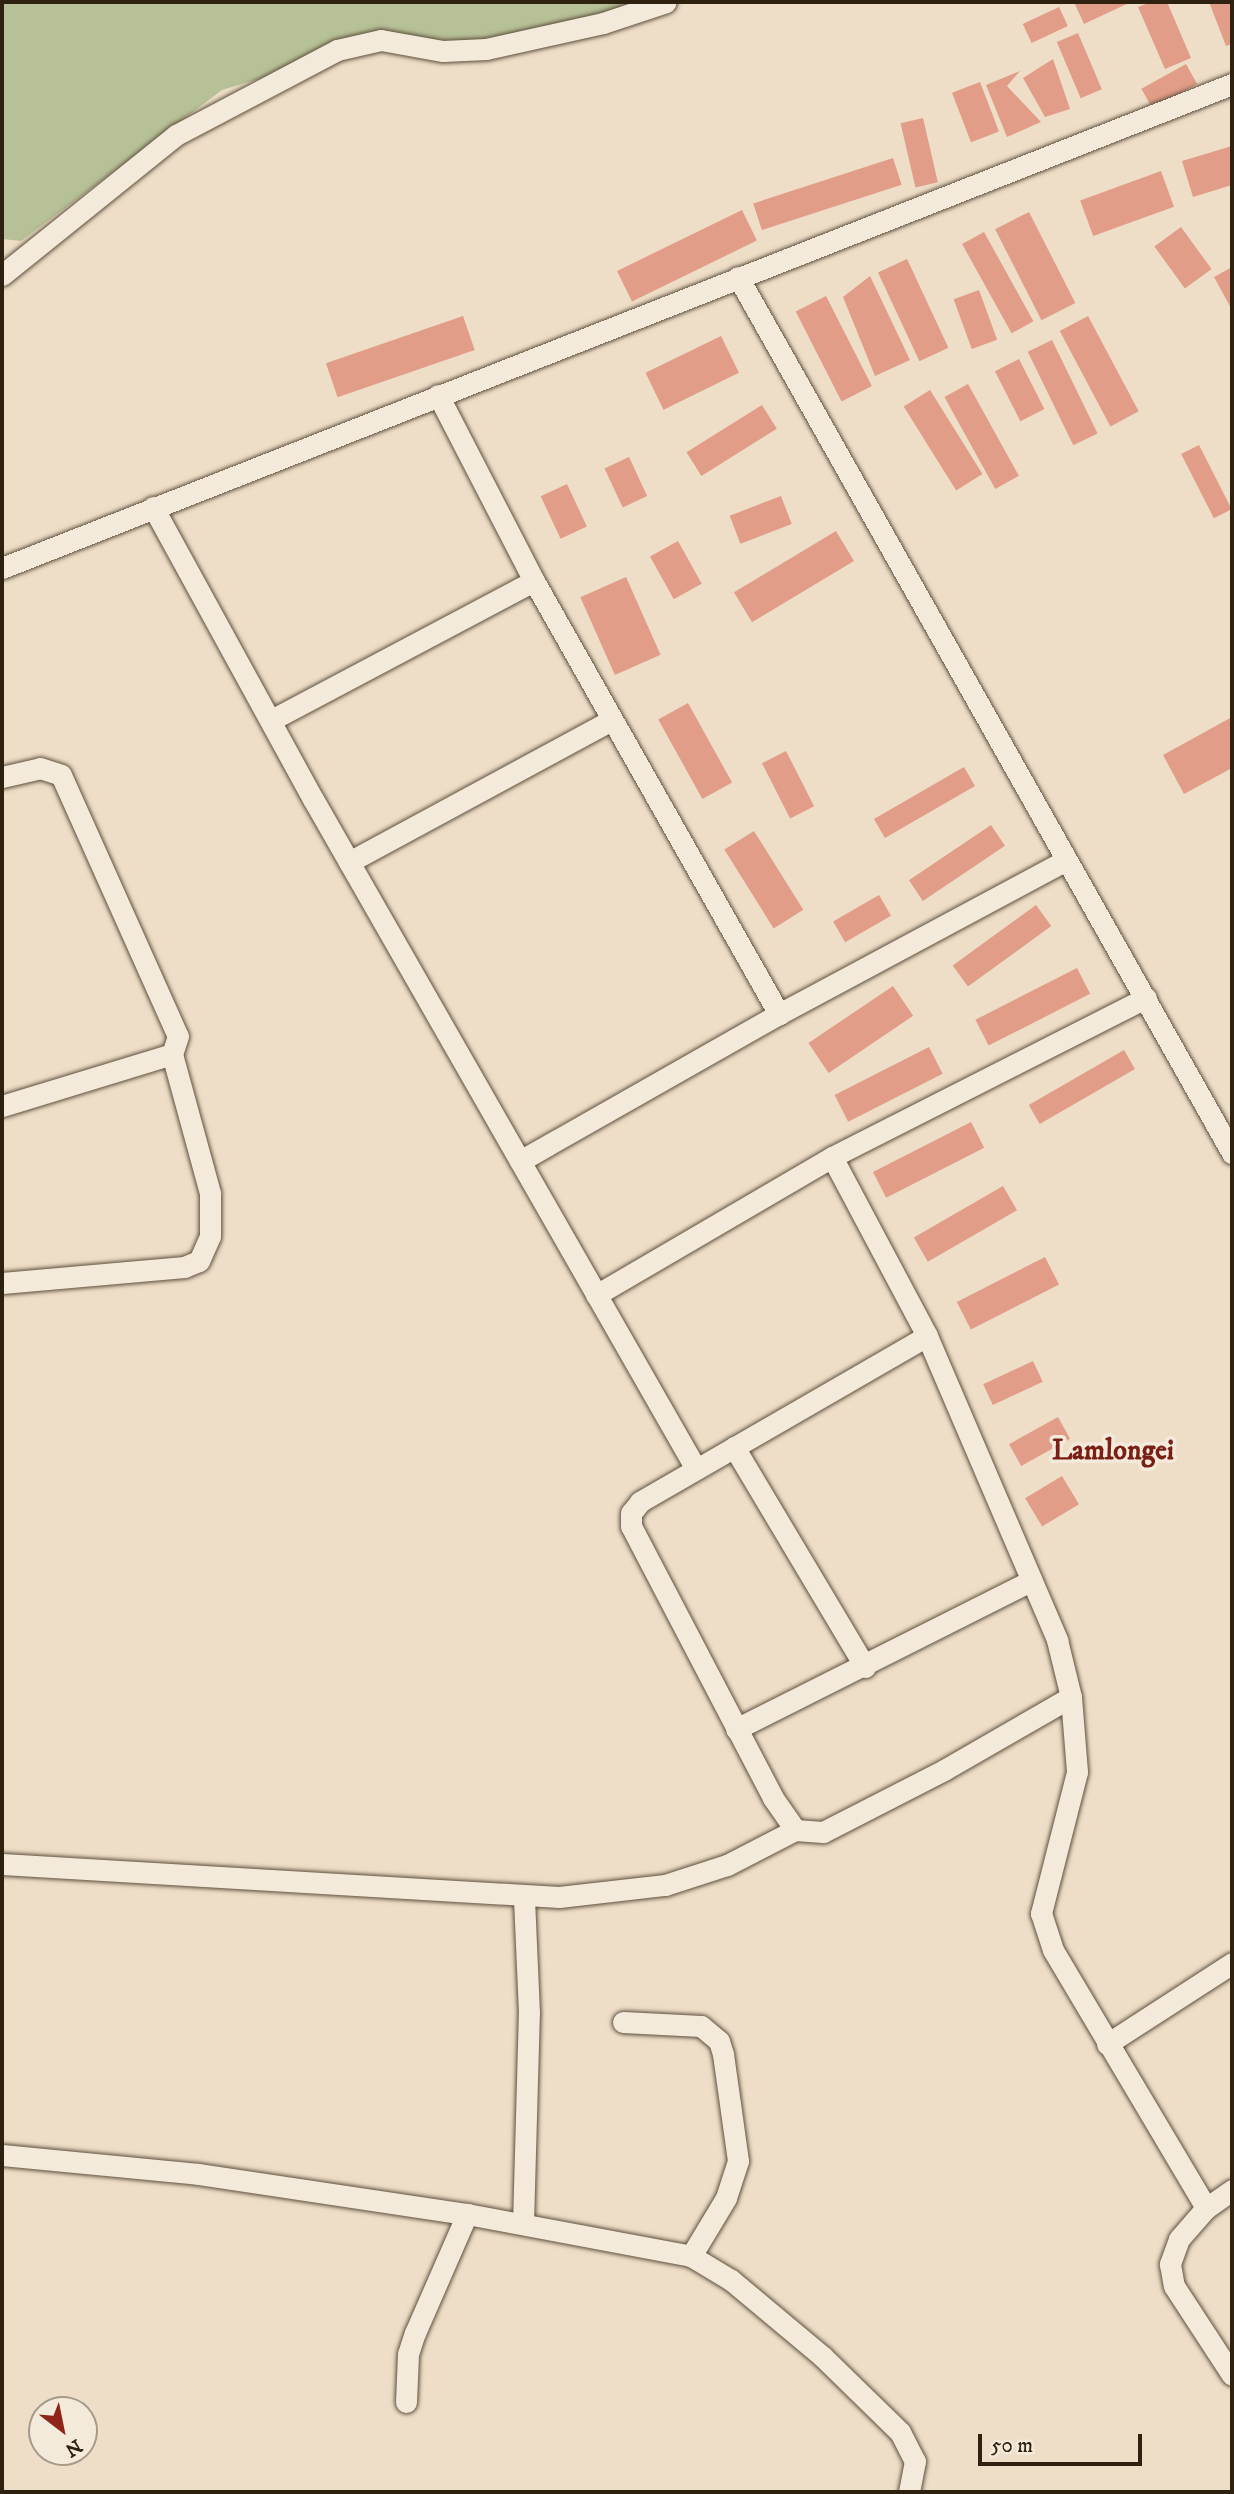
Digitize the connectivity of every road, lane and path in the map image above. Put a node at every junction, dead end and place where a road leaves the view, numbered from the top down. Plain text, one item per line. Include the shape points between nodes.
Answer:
1 (666, 2) edge
2 (1232, 84) edge
3 (2, 275) edge
4 (738, 277) junction
5 (438, 395) junction
6 (153, 507) junction
7 (2, 568) edge
8 (534, 581) junction
9 (274, 719) junction
10 (612, 720) junction
11 (2, 777) edge
12 (1066, 860) junction
13 (349, 862) junction
14 (1146, 998) junction
15 (779, 1014) junction
16 (172, 1054) junction
17 (2, 1106) edge
18 (1232, 1153) edge
19 (832, 1157) junction
20 (520, 1161) junction
21 (2, 1283) edge
22 (596, 1295) junction
23 (927, 1336) junction
24 (734, 1447) junction
25 (695, 1467) junction
26 (1032, 1580) junction
27 (865, 1667) junction
28 (1071, 1697) junction
29 (736, 1729) junction
30 (795, 1830) junction
31 (2, 1864) edge
32 (524, 1897) junction
33 (1232, 1963) edge
34 (623, 2022) dead end
35 (1107, 2044) junction
36 (2, 2155) edge
37 (1232, 2190) edge
38 (1206, 2208) junction
39 (467, 2214) junction
40 (523, 2224) junction
41 (691, 2256) junction
42 (1232, 2375) edge
43 (406, 2402) dead end
44 (909, 2492) edge

1 - 3 street via 603,23 486,49 443,51 381,40 337,50 176,135
2 - 4 street
4 - 5 street
4 - 12 street
5 - 6 street
5 - 8 street
6 - 7 street
6 - 9 street
8 - 9 street
8 - 10 street
9 - 13 street
10 - 13 street
10 - 15 street
11 - 16 street via 40,768 61,775 168,1006 178,1036
12 - 14 street
12 - 15 street
13 - 20 street
14 - 18 street
14 - 19 street
15 - 20 street
16 - 17 street
16 - 21 street via 210,1192 210,1236 199,1261 184,1267
19 - 22 street
19 - 23 street
20 - 22 street
22 - 25 street
23 - 24 street
23 - 26 street
24 - 25 street
24 - 27 street
25 - 29 street via 640,1502 631,1513 631,1526
26 - 27 street
26 - 28 street via 1057,1640
27 - 29 street
28 - 30 street via 823,1832
28 - 35 street via 1077,1772 1041,1913 1053,1950
29 - 30 street
30 - 32 street via 727,1864 665,1885 609,1894
31 - 32 street
32 - 40 street via 529,2013
33 - 35 street
34 - 41 street via 701,2025 719,2041 723,2054 738,2161 726,2198
35 - 38 street
36 - 39 street via 198,2174
37 - 38 street
38 - 42 street via 1179,2239 1170,2264 1174,2286
39 - 40 street
39 - 43 street via 408,2354
40 - 41 street
41 - 44 street via 731,2280 822,2356 900,2432 915,2461

